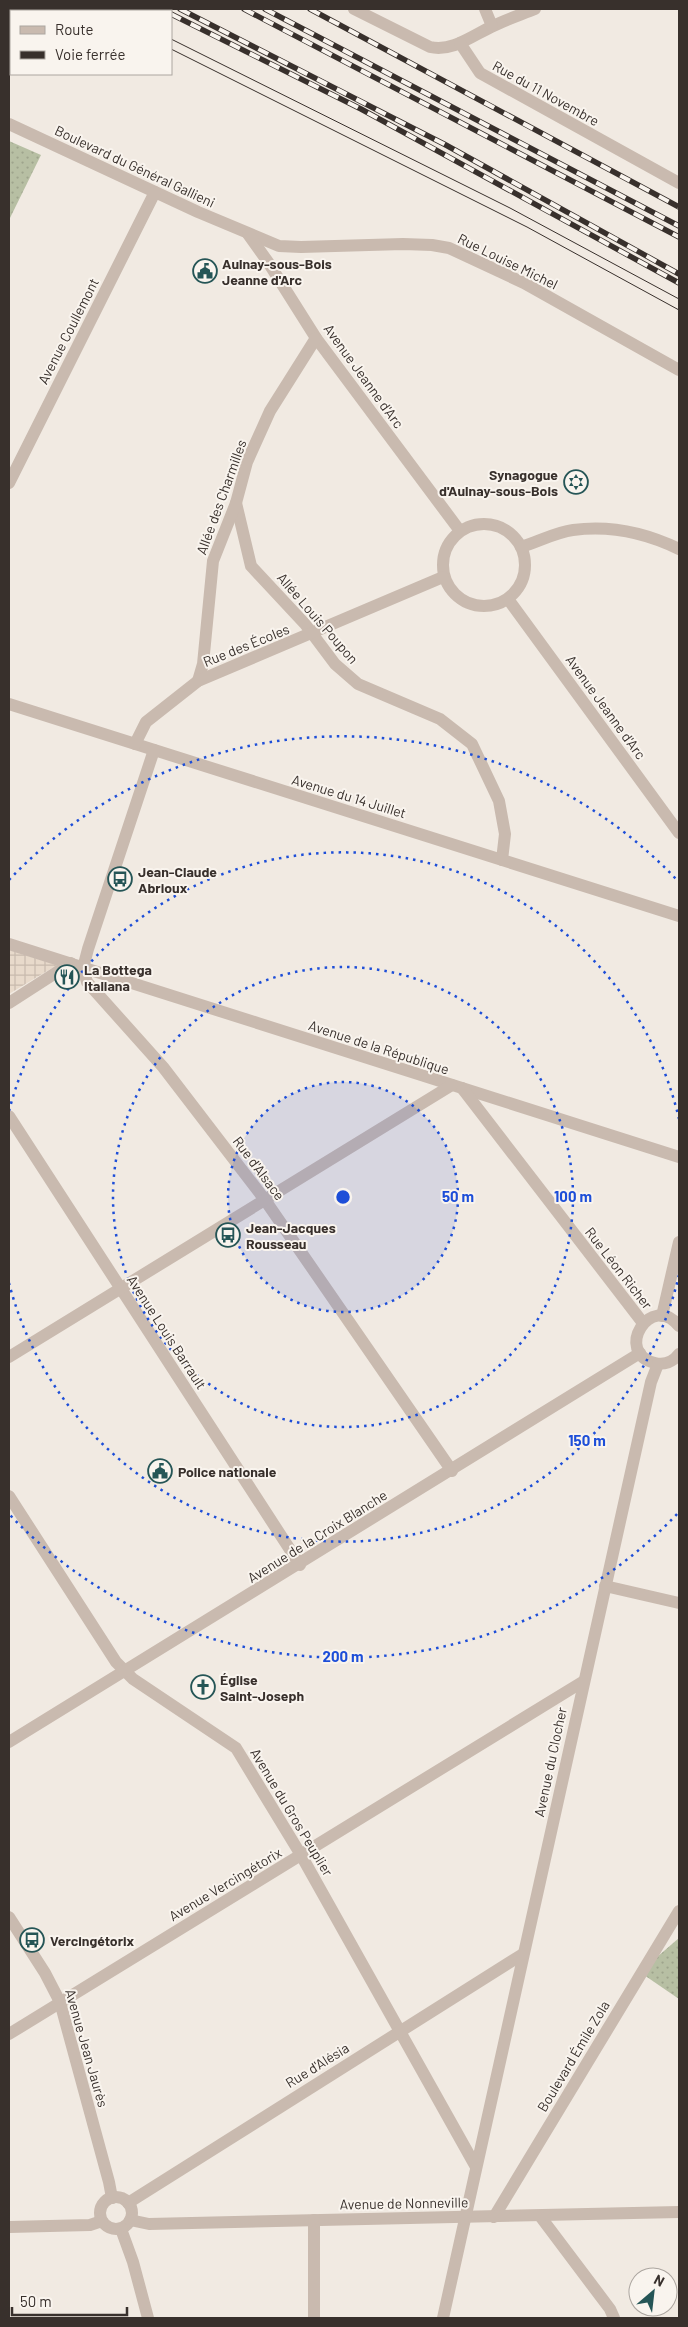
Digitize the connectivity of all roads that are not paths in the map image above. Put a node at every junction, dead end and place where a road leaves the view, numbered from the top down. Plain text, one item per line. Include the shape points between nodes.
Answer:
1 (354, 9) edge
2 (485, 9) edge
3 (535, 9) edge
4 (492, 26) junction
5 (460, 43) junction
6 (9, 124) edge
7 (679, 184) edge
8 (155, 192) junction
9 (248, 234) junction
10 (316, 338) junction
11 (679, 370) edge
12 (9, 482) edge
13 (236, 503) junction
14 (460, 531) junction
15 (521, 547) junction
16 (679, 549) edge
17 (443, 577) junction
18 (508, 599) junction
19 (313, 634) junction
20 (198, 681) junction
21 (9, 704) edge
22 (135, 744) junction
23 (154, 750) junction
24 (679, 833) edge
25 (502, 860) junction
26 (679, 916) edge
27 (9, 944) edge
28 (71, 964) junction
29 (83, 968) junction
30 (9, 1003) edge
31 (457, 1087) junction
32 (9, 1116) edge
33 (679, 1157) edge
34 (265, 1200) junction
35 (679, 1242) edge
36 (120, 1288) junction
37 (662, 1316) junction
38 (643, 1323) junction
39 (679, 1326) edge
40 (640, 1353) junction
41 (9, 1357) edge
42 (678, 1357) edge
43 (658, 1364) junction
44 (452, 1471) junction
45 (9, 1496) edge
46 (300, 1564) junction
47 (605, 1586) junction
48 (679, 1602) edge
49 (124, 1671) junction
50 (584, 1681) junction
51 (9, 1742) edge
52 (301, 1855) junction
53 (679, 1911) edge
54 (9, 1917) edge
55 (523, 1954) junction
56 (60, 2002) junction
57 (400, 2030) junction
58 (9, 2034) edge
59 (476, 2167) junction
60 (112, 2198) junction
61 (128, 2203) junction
62 (679, 2212) edge
63 (540, 2216) junction
64 (494, 2217) junction
65 (466, 2218) junction
66 (314, 2220) junction
67 (102, 2221) junction
68 (126, 2224) junction
69 (9, 2227) edge
70 (148, 2318) edge
71 (314, 2318) edge
72 (443, 2318) edge
73 (614, 2318) edge

1 - 5 street via 430,47 443,48
2 - 4 street
3 - 4 street
4 - 5 street
5 - 7 street, Rue du 11 Novembre via 480,73
6 - 8 street, Boulevard du Général Gallieni
8 - 9 street, Boulevard du Général Gallieni
8 - 12 street, Avenue Coullemont
9 - 10 street, Avenue Jeanne d'Arc
9 - 11 street, Rue Louise Michel via 279,246 403,244 449,248 524,283
10 - 13 street, Allée des Charmilles via 270,411 247,462
10 - 14 street, Avenue Jeanne d'Arc
13 - 19 street, Allée Louis Poupon via 251,566
13 - 20 street, Allée des Charmilles via 213,560 203,664
14 - 15 street via 473,525 487,524 513,535
14 - 17 street via 444,551
15 - 16 street via 573,530 618,529 656,538
15 - 18 street via 525,558 523,581
17 - 18 street via 449,589 470,605 496,605
17 - 19 street, Rue des Écoles
18 - 24 street, Avenue Jeanne d'Arc
19 - 20 street, Rue des Écoles
19 - 25 street, Allée Louis Poupon via 335,664 358,684 440,719 472,744 499,802 505,834
20 - 22 street, Rue des Écoles via 146,722
21 - 22 street, Avenue du 14 Juillet
22 - 23 street, Avenue du 14 Juillet
23 - 25 street, Avenue du 14 Juillet
23 - 29 street
25 - 26 street, Avenue du 14 Juillet
27 - 28 street, Avenue de la République
28 - 29 street, Avenue de la République
28 - 30 street
29 - 31 street, Avenue de la République
29 - 34 street, Rue d'Alsace via 87,982 163,1067
31 - 33 street, Avenue de la République
31 - 34 street
31 - 38 street, Rue Léon Richer
32 - 36 street, Avenue Louis Barrault
34 - 36 street
34 - 44 street, Rue d'Alsace
35 - 37 street
36 - 41 street
36 - 46 street, Avenue Louis Barrault
37 - 38 street
37 - 39 street
38 - 40 street via 636,1338
40 - 43 street via 645,1359
40 - 44 street, Avenue de la Croix Blanche
42 - 43 street
43 - 47 street, Avenue du Clocher via 651,1382
44 - 46 street, Avenue de la Croix Blanche
45 - 49 street, Avenue du Gros Peuplier
46 - 49 street, Avenue de la Croix Blanche
47 - 48 street
47 - 50 street, Avenue du Clocher
49 - 51 street, Avenue de la Croix Blanche
49 - 52 street, Avenue du Gros Peuplier via 236,1748
50 - 52 street, Avenue Vercingétorix
50 - 55 street, Avenue du Clocher
52 - 56 street, Avenue Vercingétorix
52 - 57 street, Avenue du Gros Peuplier
53 - 64 street, Boulevard Émile Zola
54 - 56 street, Avenue Jean Jaurès
55 - 57 street, Rue d'Alésia
55 - 59 street, Avenue du Clocher
56 - 58 street, Avenue Vercingétorix
56 - 60 street, Avenue Jean Jaurès
57 - 59 street, Avenue du Gros Peuplier
57 - 61 street, Rue d'Alésia
59 - 65 street, Avenue du Clocher
60 - 61 street via 118,2197
60 - 67 street via 102,2204
61 - 68 street via 131,2208
62 - 63 street, Avenue de Nonneville
63 - 64 street, Avenue de Nonneville
63 - 73 street
64 - 65 street, Avenue de Nonneville
65 - 66 street, Avenue de Nonneville
65 - 72 street, Avenue du Clocher
66 - 68 street, Avenue de Nonneville
66 - 71 street
67 - 68 street via 110,2228
67 - 69 street
68 - 70 street

